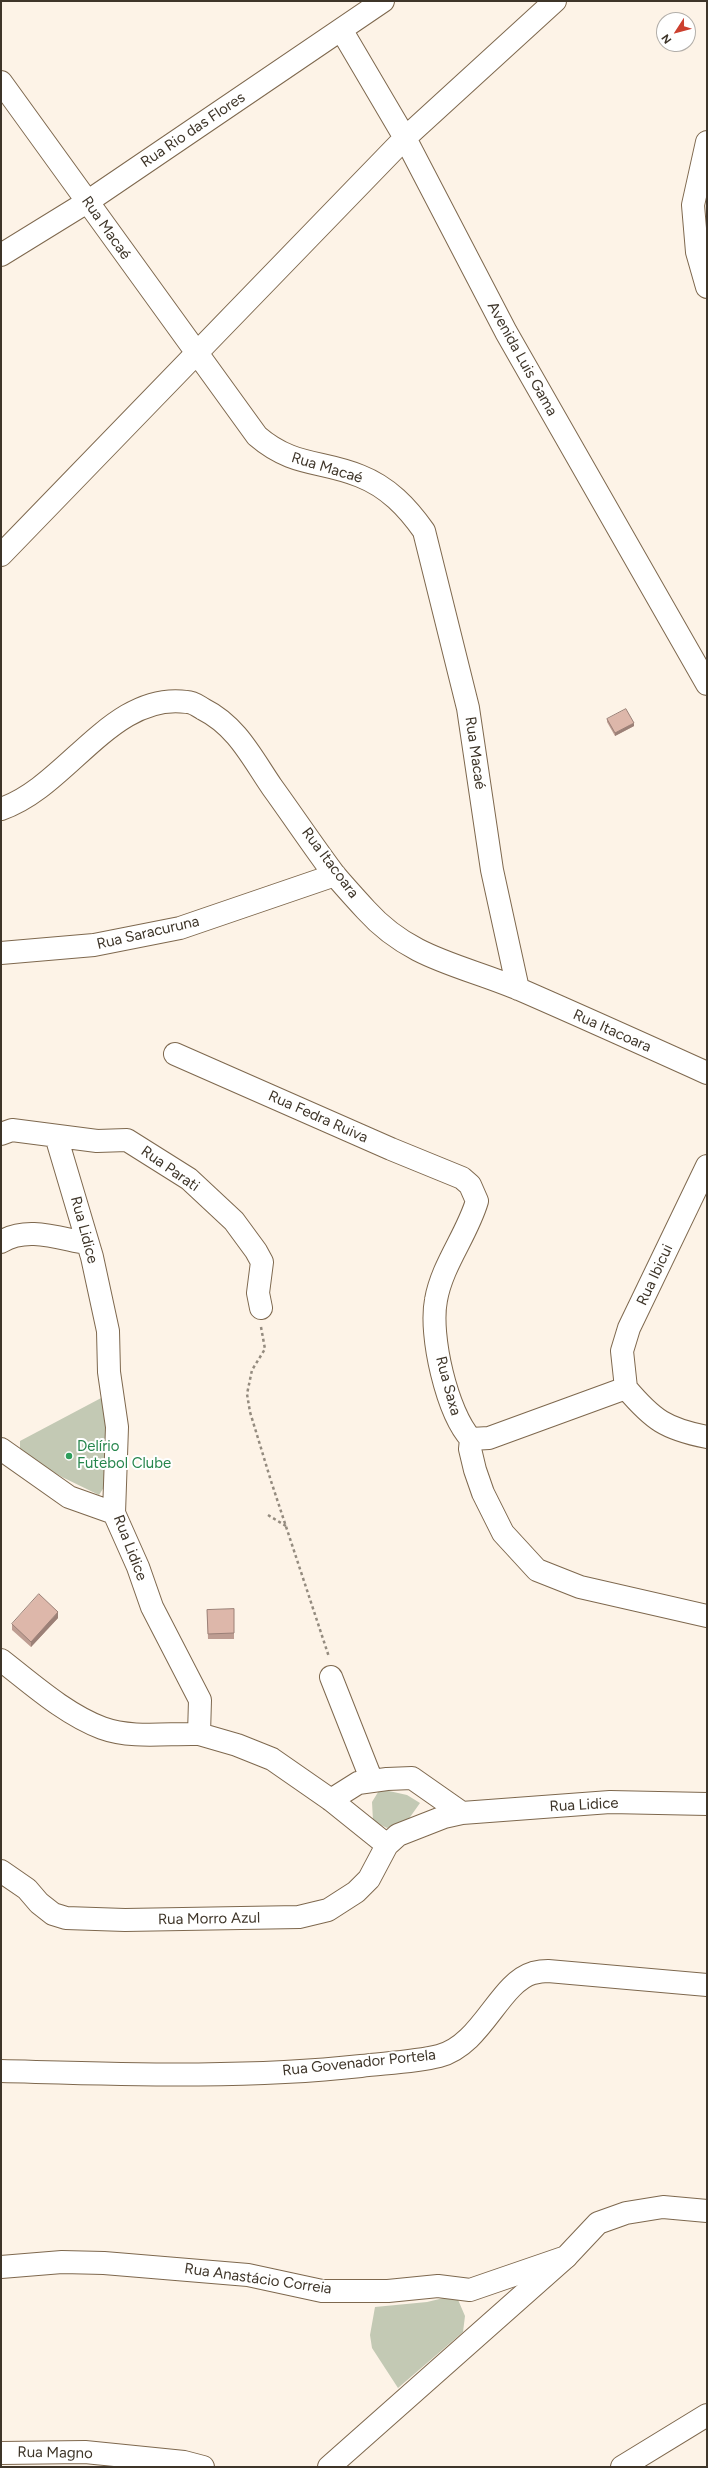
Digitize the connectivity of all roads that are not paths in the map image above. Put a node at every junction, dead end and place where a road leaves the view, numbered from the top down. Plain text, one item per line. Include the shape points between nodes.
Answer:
1 (382, 1) edge
2 (555, 1) edge
3 (342, 31) junction
4 (1, 82) edge
5 (405, 138) junction
6 (707, 142) edge
7 (87, 202) junction
8 (1, 255) edge
9 (707, 286) edge
10 (197, 354) junction
11 (1, 555) edge
12 (707, 684) edge
13 (1, 809) edge
14 (335, 875) junction
15 (1, 953) edge
16 (518, 989) junction
17 (175, 1054) dead end
18 (707, 1073) edge
19 (1, 1134) edge
20 (56, 1136) junction
21 (707, 1166) edge
22 (462, 1178) joint
23 (1, 1242) edge
24 (86, 1243) junction
25 (261, 1308) road end
26 (626, 1388) junction
27 (707, 1437) edge
28 (471, 1439) junction
29 (1, 1449) edge
30 (114, 1513) junction
31 (707, 1616) edge
32 (1, 1660) edge
33 (331, 1677) road end
34 (199, 1734) junction
35 (372, 1781) junction
36 (331, 1800) junction
37 (707, 1804) edge
38 (462, 1813) junction
39 (393, 1840) junction
40 (1, 1871) edge
41 (707, 1985) edge
42 (1, 2070) edge
43 (707, 2211) edge
44 (566, 2257) junction
45 (1, 2267) edge
46 (707, 2415) edge
47 (1, 2452) edge
48 (203, 2467) edge
49 (329, 2467) edge
50 (622, 2467) edge

1 - 3 street, Rua Rio das Flores
2 - 5 street
3 - 5 street, Avenida Luis Gama
3 - 7 street, Rua Rio das Flores
4 - 7 street, Rua Macaé
5 - 10 street
5 - 12 street, Avenida Luis Gama via 506,332
6 - 9 street via 693,205 697,252
7 - 8 street, Rua Rio das Flores
7 - 10 street, Rua Macaé
10 - 11 street
10 - 16 street, Rua Macaé via 257,436 270,447 308,464 360,476 389,492 409,511 424,531 468,708 492,870
13 - 14 street, Rua Itacoara via 27,797 120,719 142,708 163,702 189,702 208,711 227,726 248,749
14 - 15 street, Rua Saracuruna via 180,928 94,946
14 - 16 street, Rua Itacoara via 368,913 392,935 422,954
16 - 18 street, Rua Itacoara
17 - 22 street, Rua Fedra Ruiva
19 - 20 street, Rua Parati via 12,1130
20 - 24 street, Rua Lidice via 76,1199
20 - 25 street, Rua Parati via 97,1141 127,1140 189,1179 234,1221 256,1251 262,1262 258,1293
21 - 26 street, Rua Ibicui via 629,1328 622,1351
22 - 28 street, Rua Saxa via 470,1185 477,1201 445,1273 436,1300 435,1317 448,1398 461,1428
23 - 24 street via 13,1235 42,1234
24 - 30 street, Rua Lidice via 92,1257 108,1331 109,1372 117,1427
26 - 27 street via 657,1421 682,1432
26 - 28 street via 489,1438
28 - 31 street via 470,1449 482,1493 503,1533 537,1570 580,1587
29 - 30 street via 69,1497
30 - 34 street, Rua Lidice via 152,1607 200,1700
32 - 34 street via 68,1710 102,1728 137,1734
33 - 35 street
34 - 36 street via 238,1745 272,1759
35 - 36 street via 358,1783
35 - 38 street via 412,1778
36 - 39 street
37 - 38 street, Rua Lidice via 610,1802
38 - 39 street, Rua Lidice via 444,1817
39 - 40 street, Rua Morro Azul via 369,1879 356,1892 328,1910 284,1918 66,1918 53,1914 27,1889
41 - 42 street, Rua Govenador Portela via 548,1971 532,1973 512,1988 485,2022 457,2047 440,2056 395,2062 307,2072 117,2074
43 - 44 street, Rua Anastácio Correia via 663,2207 626,2212 598,2223
44 - 45 street, Rua Anastácio Correia via 470,2290 438,2286 388,2292 322,2291 248,2275 104,2263 62,2262
44 - 49 street
46 - 50 street
47 - 48 street, Rua Magno via 85,2452 184,2462

